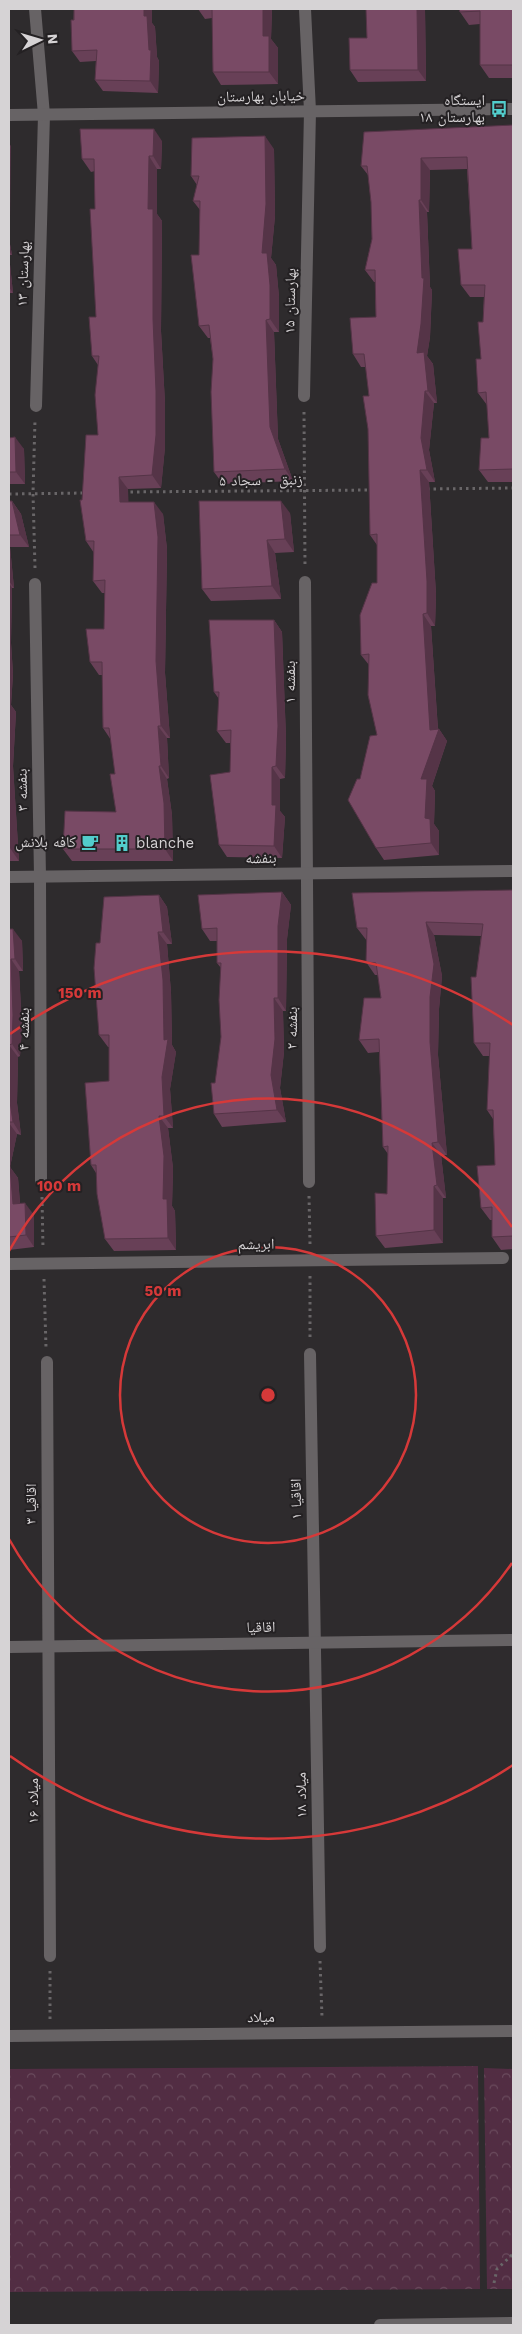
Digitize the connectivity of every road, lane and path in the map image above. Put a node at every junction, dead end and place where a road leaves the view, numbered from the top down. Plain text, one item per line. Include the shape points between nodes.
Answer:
1 (35, 9) edge
2 (305, 9) edge
3 (513, 109) edge
4 (310, 111) junction
5 (9, 115) edge
6 (44, 115) junction
7 (304, 396) joint
8 (36, 406) joint
9 (513, 488) edge
10 (424, 489) dead end
11 (374, 490) edge
12 (304, 491) junction
13 (120, 492) edge
14 (33, 493) junction
15 (92, 493) edge
16 (9, 494) edge
17 (305, 582) joint
18 (35, 584) joint
19 (513, 871) edge
20 (308, 873) junction
21 (40, 876) junction
22 (9, 877) edge
23 (41, 1181) dead end
24 (309, 1182) dead end
25 (503, 1258) dead end
26 (9, 1264) edge
27 (310, 1354) dead end
28 (47, 1362) dead end
29 (513, 1640) edge
30 (315, 1643) junction
31 (48, 1646) junction
32 (9, 1647) edge
33 (320, 1947) joint
34 (50, 1956) joint
35 (513, 2031) edge
36 (322, 2033) junction
37 (9, 2036) edge
38 (50, 2036) junction
39 (513, 2254) edge
40 (494, 2283) dead end
41 (513, 2323) edge
42 (380, 2325) edge

1 - 6 street, بهارستان ۱۳
2 - 4 street, بهارستان ۱۵
3 - 4 street, خیابان بهارستان
4 - 6 street, خیابان بهارستان
4 - 7 street, بهارستان ۱۵
5 - 6 street, خیابان بهارستان
6 - 8 street, بهارستان ۱۳
7 - 12 path
8 - 14 path
9 - 10 path
11 - 12 path, زنبق - سجاد ۵
12 - 13 path, زنبق - سجاد ۵
12 - 17 path
14 - 15 path
14 - 16 path
14 - 18 path
17 - 20 street, بنفشه ۱
18 - 21 street, بنفشه ۳
19 - 20 street, بنفشه
20 - 21 street, بنفشه
20 - 24 street, بنفشه ۲
21 - 22 street, بنفشه
21 - 23 street, بنفشه ۴
25 - 26 street, ابریشم
27 - 30 street, اقاقیا ۱
28 - 31 street, اقاقیا ۳
29 - 30 street, اقاقیا
30 - 31 street, اقاقیا
30 - 33 street, میلاد ۱۸
31 - 32 street, اقاقیا
31 - 34 street, میلاد ۱۶
33 - 36 path
34 - 38 path
35 - 36 street, میلاد
36 - 38 street, میلاد
37 - 38 street, میلاد
39 - 40 path via 497,2268
41 - 42 street

